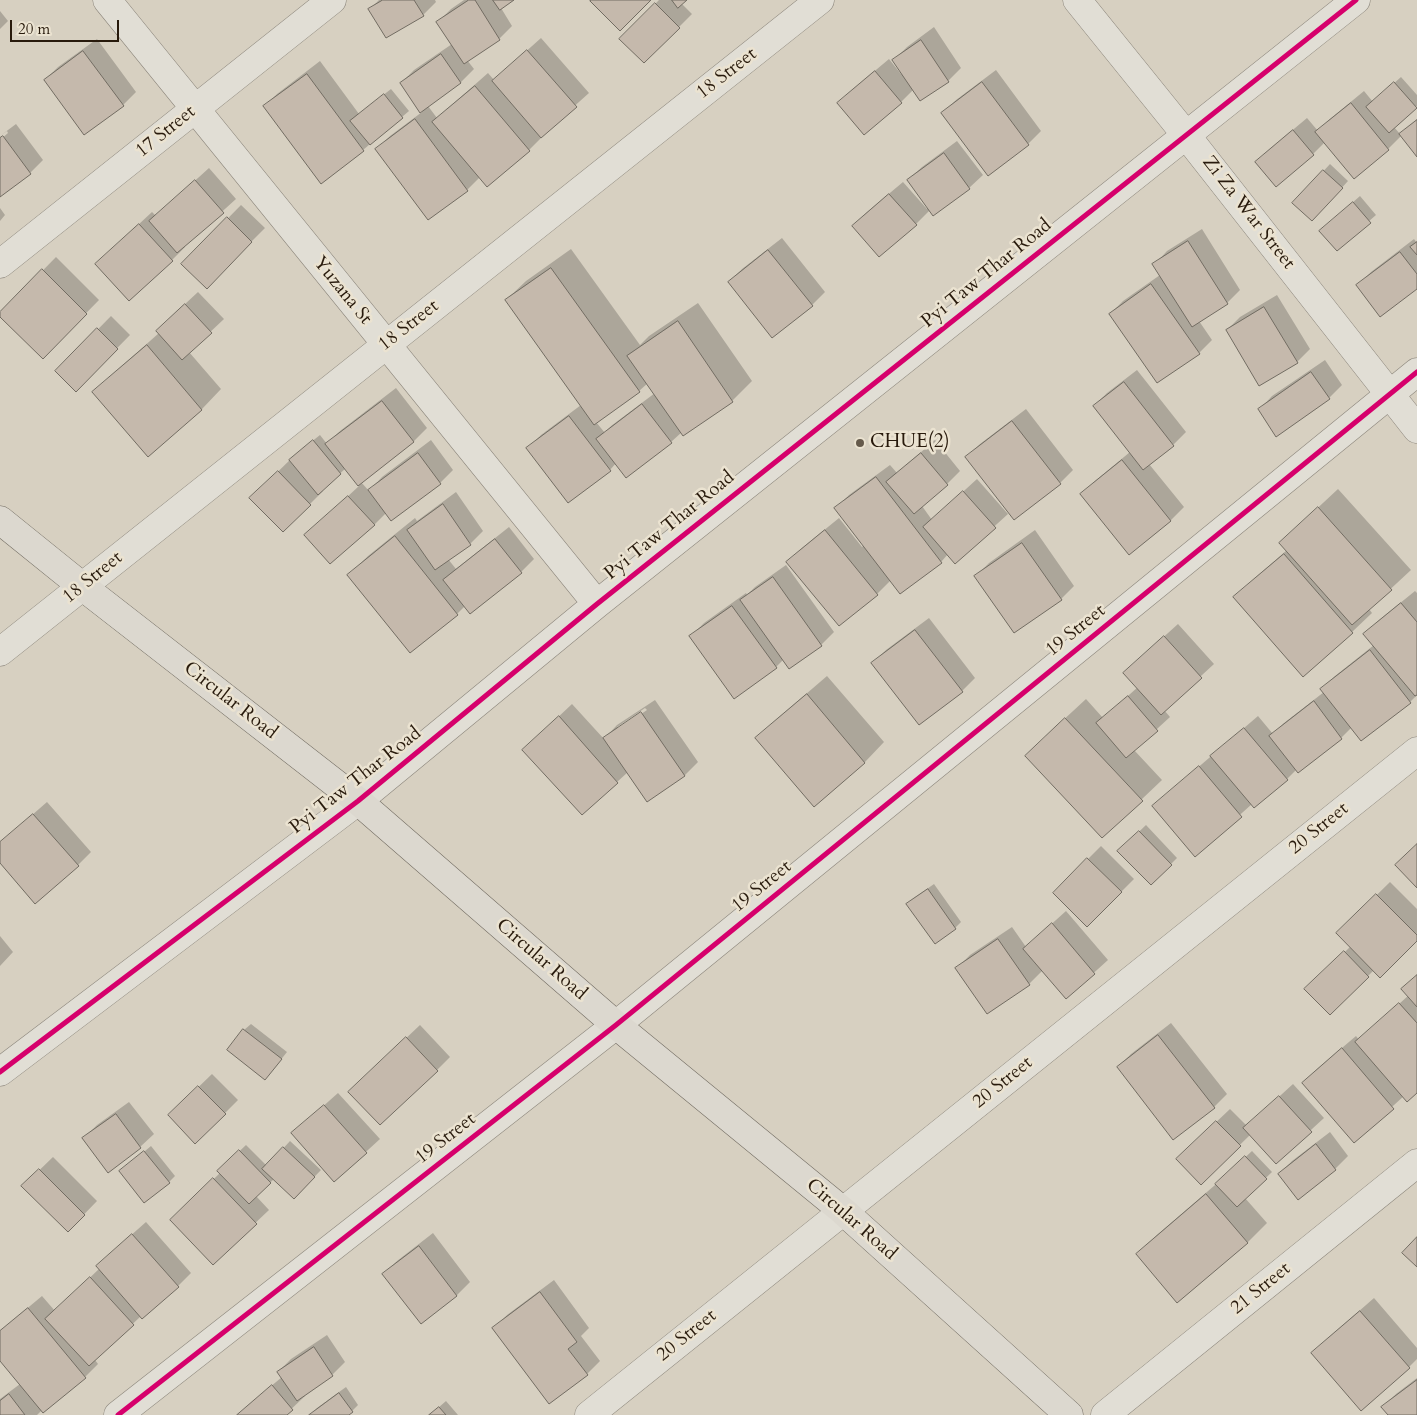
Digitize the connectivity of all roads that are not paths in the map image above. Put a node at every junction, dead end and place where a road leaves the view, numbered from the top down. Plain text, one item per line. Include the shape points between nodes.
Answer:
1 (107, 0) edge
2 (332, 0) edge
3 (820, 0) edge
4 (1077, 0) edge
5 (1356, 0) edge
6 (194, 109) junction
7 (1186, 135) junction
8 (0, 264) edge
9 (386, 344) junction
10 (1417, 372) edge
11 (1390, 394) junction
12 (1417, 428) edge
13 (0, 520) edge
14 (83, 587) junction
15 (597, 604) junction
16 (0, 652) edge
17 (1417, 751) edge
18 (358, 801) junction
19 (616, 1025) junction
20 (0, 1072) edge
21 (1417, 1163) edge
22 (843, 1211) junction
23 (118, 1415) edge
24 (589, 1415) edge
25 (1069, 1415) edge
26 (1105, 1415) edge

1 - 6 street, Yuzana St
2 - 6 street, 17 Street
3 - 9 street, 18 Street
4 - 7 street, Zi Za War Street
5 - 7 street, Pyi Taw Thar Road
6 - 8 street, 17 Street
6 - 9 street, Yuzana St
7 - 11 street, Zi Za War Street
7 - 15 street, Pyi Taw Thar Road
9 - 14 street, 18 Street
9 - 15 street, Yuzana St
10 - 11 street, 19 Street
11 - 12 street, Zi Za War Street
11 - 19 street, 19 Street
13 - 14 main road, Circular Road
14 - 16 street, 18 Street
14 - 18 main road, Circular Road
15 - 18 street, Pyi Taw Thar Road
17 - 22 street, 20 Street
18 - 19 main road, Circular Road
18 - 20 street, Pyi Taw Thar Road
19 - 22 main road, Circular Road
19 - 23 street, 19 Street
21 - 26 street, 21 Street
22 - 24 street, 20 Street
22 - 25 main road, Circular Road

